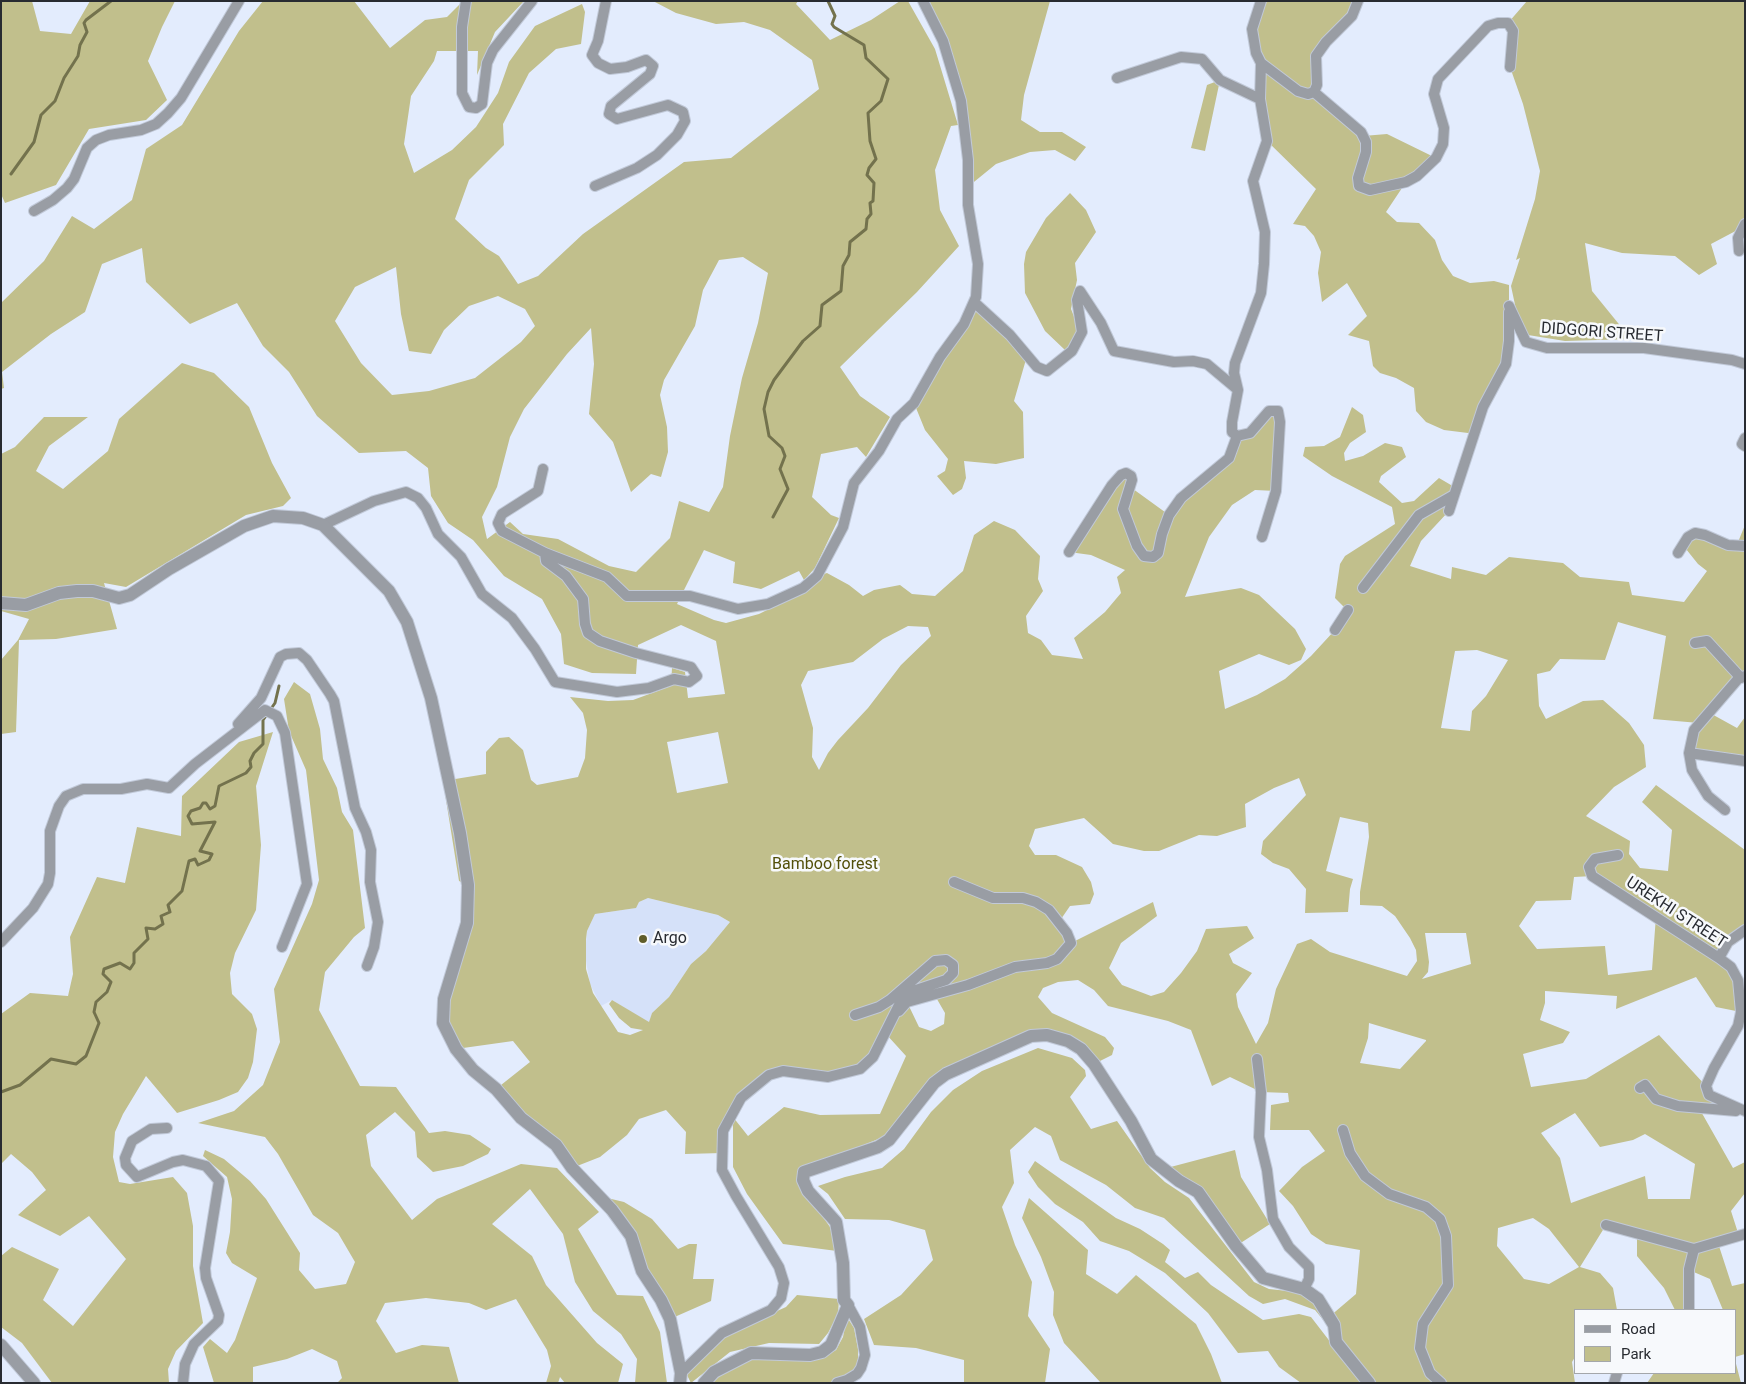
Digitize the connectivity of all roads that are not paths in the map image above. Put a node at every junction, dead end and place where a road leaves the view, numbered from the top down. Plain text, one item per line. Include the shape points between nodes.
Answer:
1 (239, 1) edge
2 (466, 1) edge
3 (532, 1) edge
4 (606, 1) edge
5 (923, 1) edge
6 (1261, 1) edge
7 (1358, 1) edge
8 (1261, 63) junction
9 (1510, 67) dead end
10 (1117, 78) dead end
11 (1314, 92) junction
12 (1260, 99) junction
13 (595, 186) dead end
14 (34, 211) dead end
15 (1745, 224) edge
16 (1739, 251) dead end
17 (975, 303) junction
18 (1745, 364) edge
19 (1238, 390) junction
20 (1237, 436) junction
21 (1745, 438) edge
22 (1745, 446) edge
23 (542, 469) dead end
24 (1454, 496) junction
25 (1449, 511) dead end
26 (323, 525) junction
27 (1262, 537) dead end
28 (1745, 546) edge
29 (1069, 552) dead end
30 (545, 553) junction
31 (1678, 553) dead end
32 (1363, 588) dead end
33 (1, 602) edge
34 (1348, 610) dead end
35 (1335, 630) dead end
36 (1695, 643) dead end
37 (1743, 677) edge
38 (209, 753) junction
39 (1689, 754) junction
40 (1745, 761) edge
41 (1725, 810) dead end
42 (1618, 855) dead end
43 (954, 882) dead end
44 (1745, 930) edge
45 (1, 942) edge
46 (282, 947) dead end
47 (1719, 958) junction
48 (367, 966) dead end
49 (894, 1015) junction
50 (855, 1016) dead end
51 (1257, 1059) dead end
52 (1640, 1088) dead end
53 (1745, 1111) edge
54 (167, 1128) dead end
55 (1343, 1130) dead end
56 (1606, 1225) dead end
57 (1745, 1234) edge
58 (1694, 1250) junction
59 (1304, 1289) junction
60 (848, 1305) junction
61 (1689, 1309) edge
62 (1, 1345) edge
63 (681, 1378) edge
64 (34, 1383) edge
65 (183, 1383) edge
66 (704, 1383) edge
67 (837, 1383) edge
68 (1369, 1383) edge
69 (1442, 1383) edge

1 - 14 street via 181,98 168,113 156,124 141,130 96,140 87,148 67,188
2 - 3 street via 462,26 462,93 469,107 476,108 482,104 487,63
4 - 13 street via 592,54 598,64 610,69 646,60 653,66 650,74 611,106 610,114 616,119 668,105 683,112 685,121 677,135 656,155 637,168
5 - 17 street via 943,41 966,129 968,205 978,264
6 - 8 street via 1252,28
7 - 11 street via 1352,16 1316,56 1317,85
8 - 11 street via 1298,91
8 - 12 street
9 - 11 street via 1512,31 1508,23 1488,26 1438,79 1434,94 1444,128 1443,144 1436,158 1406,182 1370,190 1359,186 1358,178 1366,152 1361,132
10 - 12 street via 1181,57 1202,59 1220,80
12 - 19 street via 1267,141 1253,181 1265,232 1264,264 1261,293 1235,363
15 - 16 street via 1738,238
17 - 19 street via 1010,335 1037,366 1047,371 1072,351 1082,332 1077,300 1080,291 1114,351 1174,362 1207,364
17 - 30 street via 914,403 897,419 879,452 854,483 834,548 818,576 803,588 768,604 738,609 690,596 626,596 607,577
18 - 24 street, DIDGORI STREET via 1644,348 1547,348 1526,342 1509,306 1506,364 1483,407
19 - 20 street via 1232,422 1232,432
20 - 27 street via 1250,433 1269,411 1278,411 1276,490
20 - 29 street via 1229,458 1181,498 1162,534 1158,553 1152,557 1144,556 1137,546 1123,509 1132,480 1126,473 1112,485
21 - 22 street via 1742,444
23 - 30 street via 538,491 502,514 498,523 502,531
24 - 25 street
24 - 32 street via 1419,515
26 - 30 street via 374,501 406,492 418,498 426,508 438,534 461,557 482,594 512,618 536,649 555,682 617,692 649,688 674,679 688,682 697,676 691,667 636,653 600,641 588,633 584,624 583,599 566,576 546,561
26 - 33 street via 303,518 273,516 244,526 125,596 77,590 26,605
26 - 63 street via 397,601 431,698 460,833 469,903 464,940 442,1011 448,1036 473,1070 496,1089 521,1118 556,1145 631,1236 642,1271 670,1319
28 - 31 street via 1728,545 1695,533 1688,537
34 - 35 street
36 - 37 street via 1707,642
37 - 39 street via 1694,730
38 - 45 street via 169,788 147,784 121,789 82,789 66,796 50,832 48,884 33,908
38 - 46 street via 266,710 277,716 284,733 307,884
38 - 48 street via 261,698 280,657 299,653 318,673 334,701 354,808 371,850 370,882 378,922
39 - 40 street
39 - 41 street via 1692,770 1708,796
42 - 47 street, UREKHI STREET via 1595,859 1589,867 1592,876
43 - 49 street via 994,898 1023,898 1036,902 1049,910 1071,943 1057,959 1015,967 968,985 907,1002
44 - 47 street via 1728,942
47 - 53 street, UREKHI STREET via 1731,967 1738,980 1741,1012 1738,1026 1706,1086 1709,1095
49 - 50 street via 907,993 946,980 953,965 946,960 935,960 890,1000
49 - 63 street via 873,1057 860,1069 828,1077 783,1071 768,1074 741,1098 730,1114 724,1131 722,1170 779,1266 784,1283 782,1298 771,1310 722,1333
51 - 59 street via 1262,1092 1259,1137 1273,1218 1289,1247 1309,1267 1309,1279
52 - 53 street, UREKHI STREET via 1645,1086 1656,1099 1678,1106
54 - 65 street via 151,1129 132,1141 125,1158 126,1165 137,1177 183,1160 206,1166 219,1181 205,1268 218,1321 194,1344 185,1364
55 - 69 street via 1350,1153 1365,1176 1389,1194 1426,1207 1440,1219 1446,1236 1448,1285 1423,1324 1420,1348 1430,1373
56 - 58 street
57 - 58 street
58 - 61 street via 1689,1269
59 - 60 street via 1263,1278 1198,1192 1152,1159 1126,1113 1081,1049 1048,1035 1031,1036 946,1074 934,1084 889,1140 878,1147 804,1172 803,1180 808,1192 836,1222 843,1263 844,1300
59 - 68 street via 1318,1299 1334,1324 1336,1342
60 - 66 street via 831,1345 822,1352 810,1355 752,1353 714,1372
60 - 67 street via 860,1327 865,1355 857,1374
62 - 64 street

